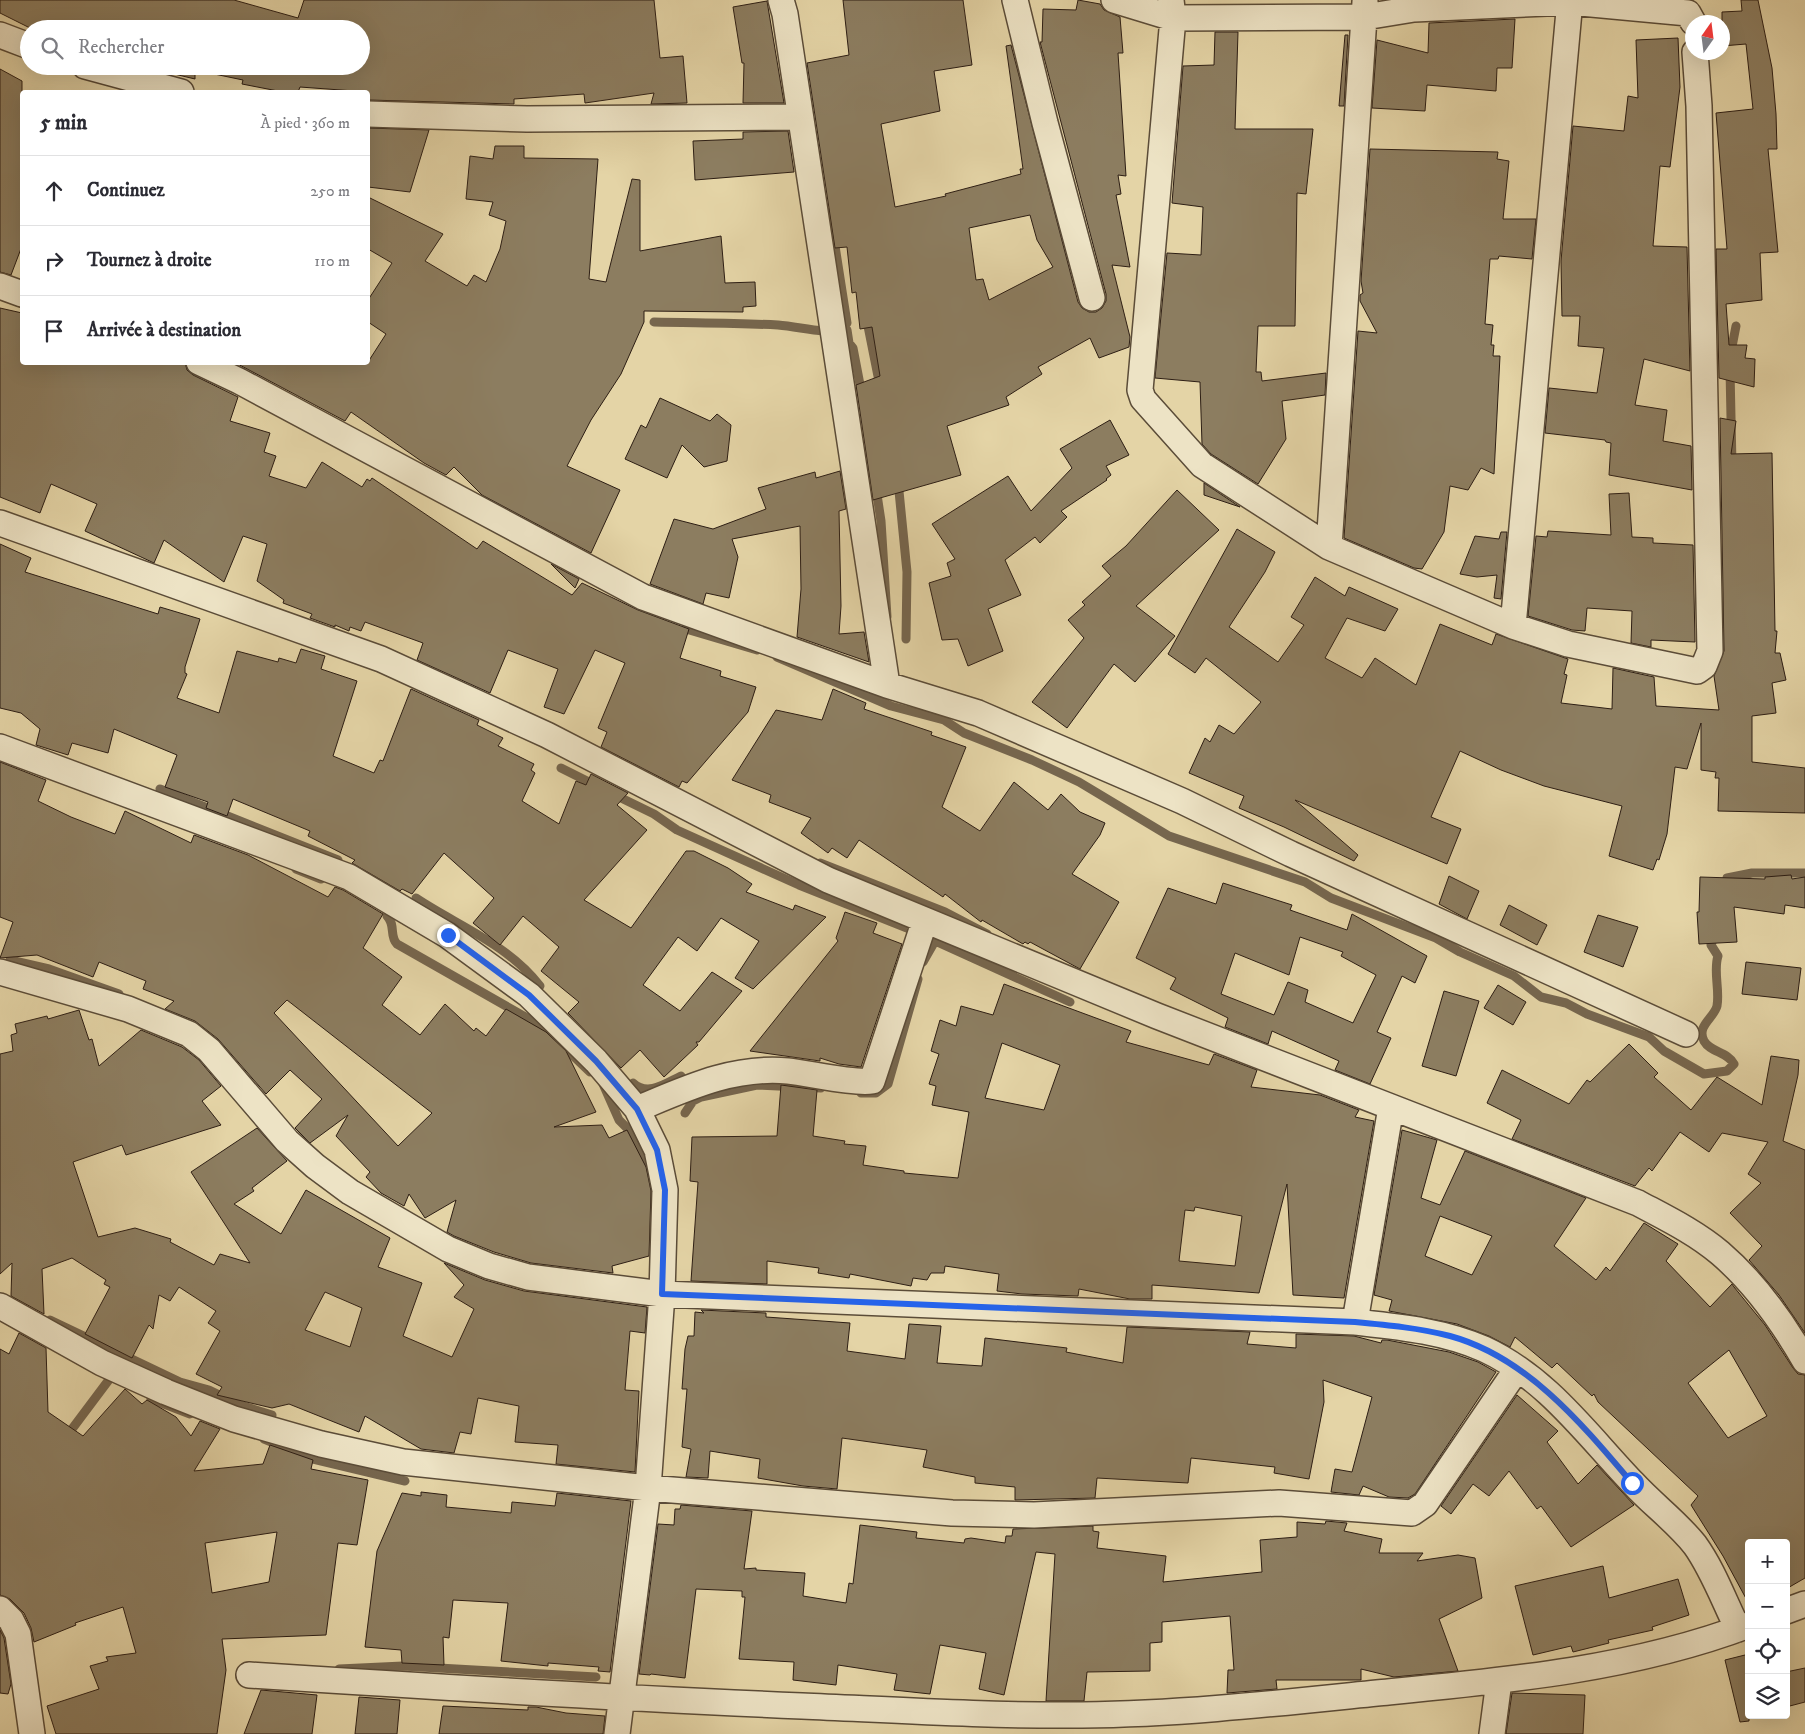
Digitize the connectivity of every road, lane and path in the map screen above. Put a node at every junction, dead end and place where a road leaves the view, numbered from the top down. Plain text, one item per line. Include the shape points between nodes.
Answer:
1 (781, 0) edge
2 (1016, 0) edge
3 (1114, 0) edge
4 (1570, 1) edge
5 (1172, 9) edge
6 (1365, 9) edge
7 (1689, 15) edge
8 (0, 35) edge
9 (20, 43) edge
10 (1696, 60) edge
11 (119, 75) edge
12 (175, 90) edge
13 (370, 114) edge
14 (800, 117) junction
15 (0, 286) edge
16 (20, 293) edge
17 (1092, 298) dead end
18 (206, 365) edge
19 (0, 523) edge
20 (1330, 547) junction
21 (1513, 626) junction
22 (887, 685) junction
23 (0, 747) edge
24 (925, 920) junction
25 (0, 972) edge
26 (1686, 1034) dead end
27 (1390, 1107) junction
28 (637, 1109) junction
29 (662, 1294) junction
30 (0, 1306) edge
31 (1355, 1322) junction
32 (1805, 1361) edge
33 (1517, 1369) junction
34 (648, 1488) junction
35 (1805, 1604) edge
36 (0, 1609) edge
37 (1790, 1610) edge
38 (1743, 1627) edge
39 (250, 1675) dead end
40 (1499, 1681) junction
41 (621, 1699) junction
42 (32, 1734) edge
43 (617, 1734) edge
44 (1492, 1734) edge

1 - 14 street
2 - 17 street via 1044,123
3 - 5 street
4 - 6 street
4 - 7 street
4 - 21 street
5 - 6 street
5 - 20 street via 1140,390 1143,399 1202,465
6 - 20 street
8 - 9 street
10 - 21 street via 1710,651 1704,666 1697,671 1568,644
11 - 12 street
13 - 14 street via 527,119
14 - 22 street
15 - 16 street
18 - 22 street via 643,597
19 - 24 street via 381,659 547,735 828,880
20 - 21 street
22 - 26 street via 978,713 1173,797
23 - 28 street via 349,877 448,935 529,995 596,1061
24 - 27 street via 1157,1016
24 - 28 street via 872,1081 788,1071 732,1073
25 - 29 street via 128,1009 189,1034 209,1050 287,1141 315,1166 350,1192 448,1249 489,1266 528,1277
27 - 31 street
27 - 32 street via 1638,1203 1681,1226 1720,1253 1757,1291 1784,1325
28 - 29 street via 657,1150 665,1190
29 - 31 street
29 - 34 street
30 - 34 street via 102,1363 166,1392 234,1418 321,1444 403,1462
31 - 33 street via 1418,1329 1452,1337 1486,1350
33 - 34 street via 1425,1504 1412,1513 1279,1503 1034,1515 952,1513
33 - 38 street via 1583,1426 1632,1483 1694,1543
34 - 41 street
35 - 37 street
36 - 42 street via 18,1634
38 - 40 street via 1647,1656
39 - 41 street
40 - 41 street via 1266,1704 1087,1715 1012,1716
40 - 44 street
41 - 43 street

